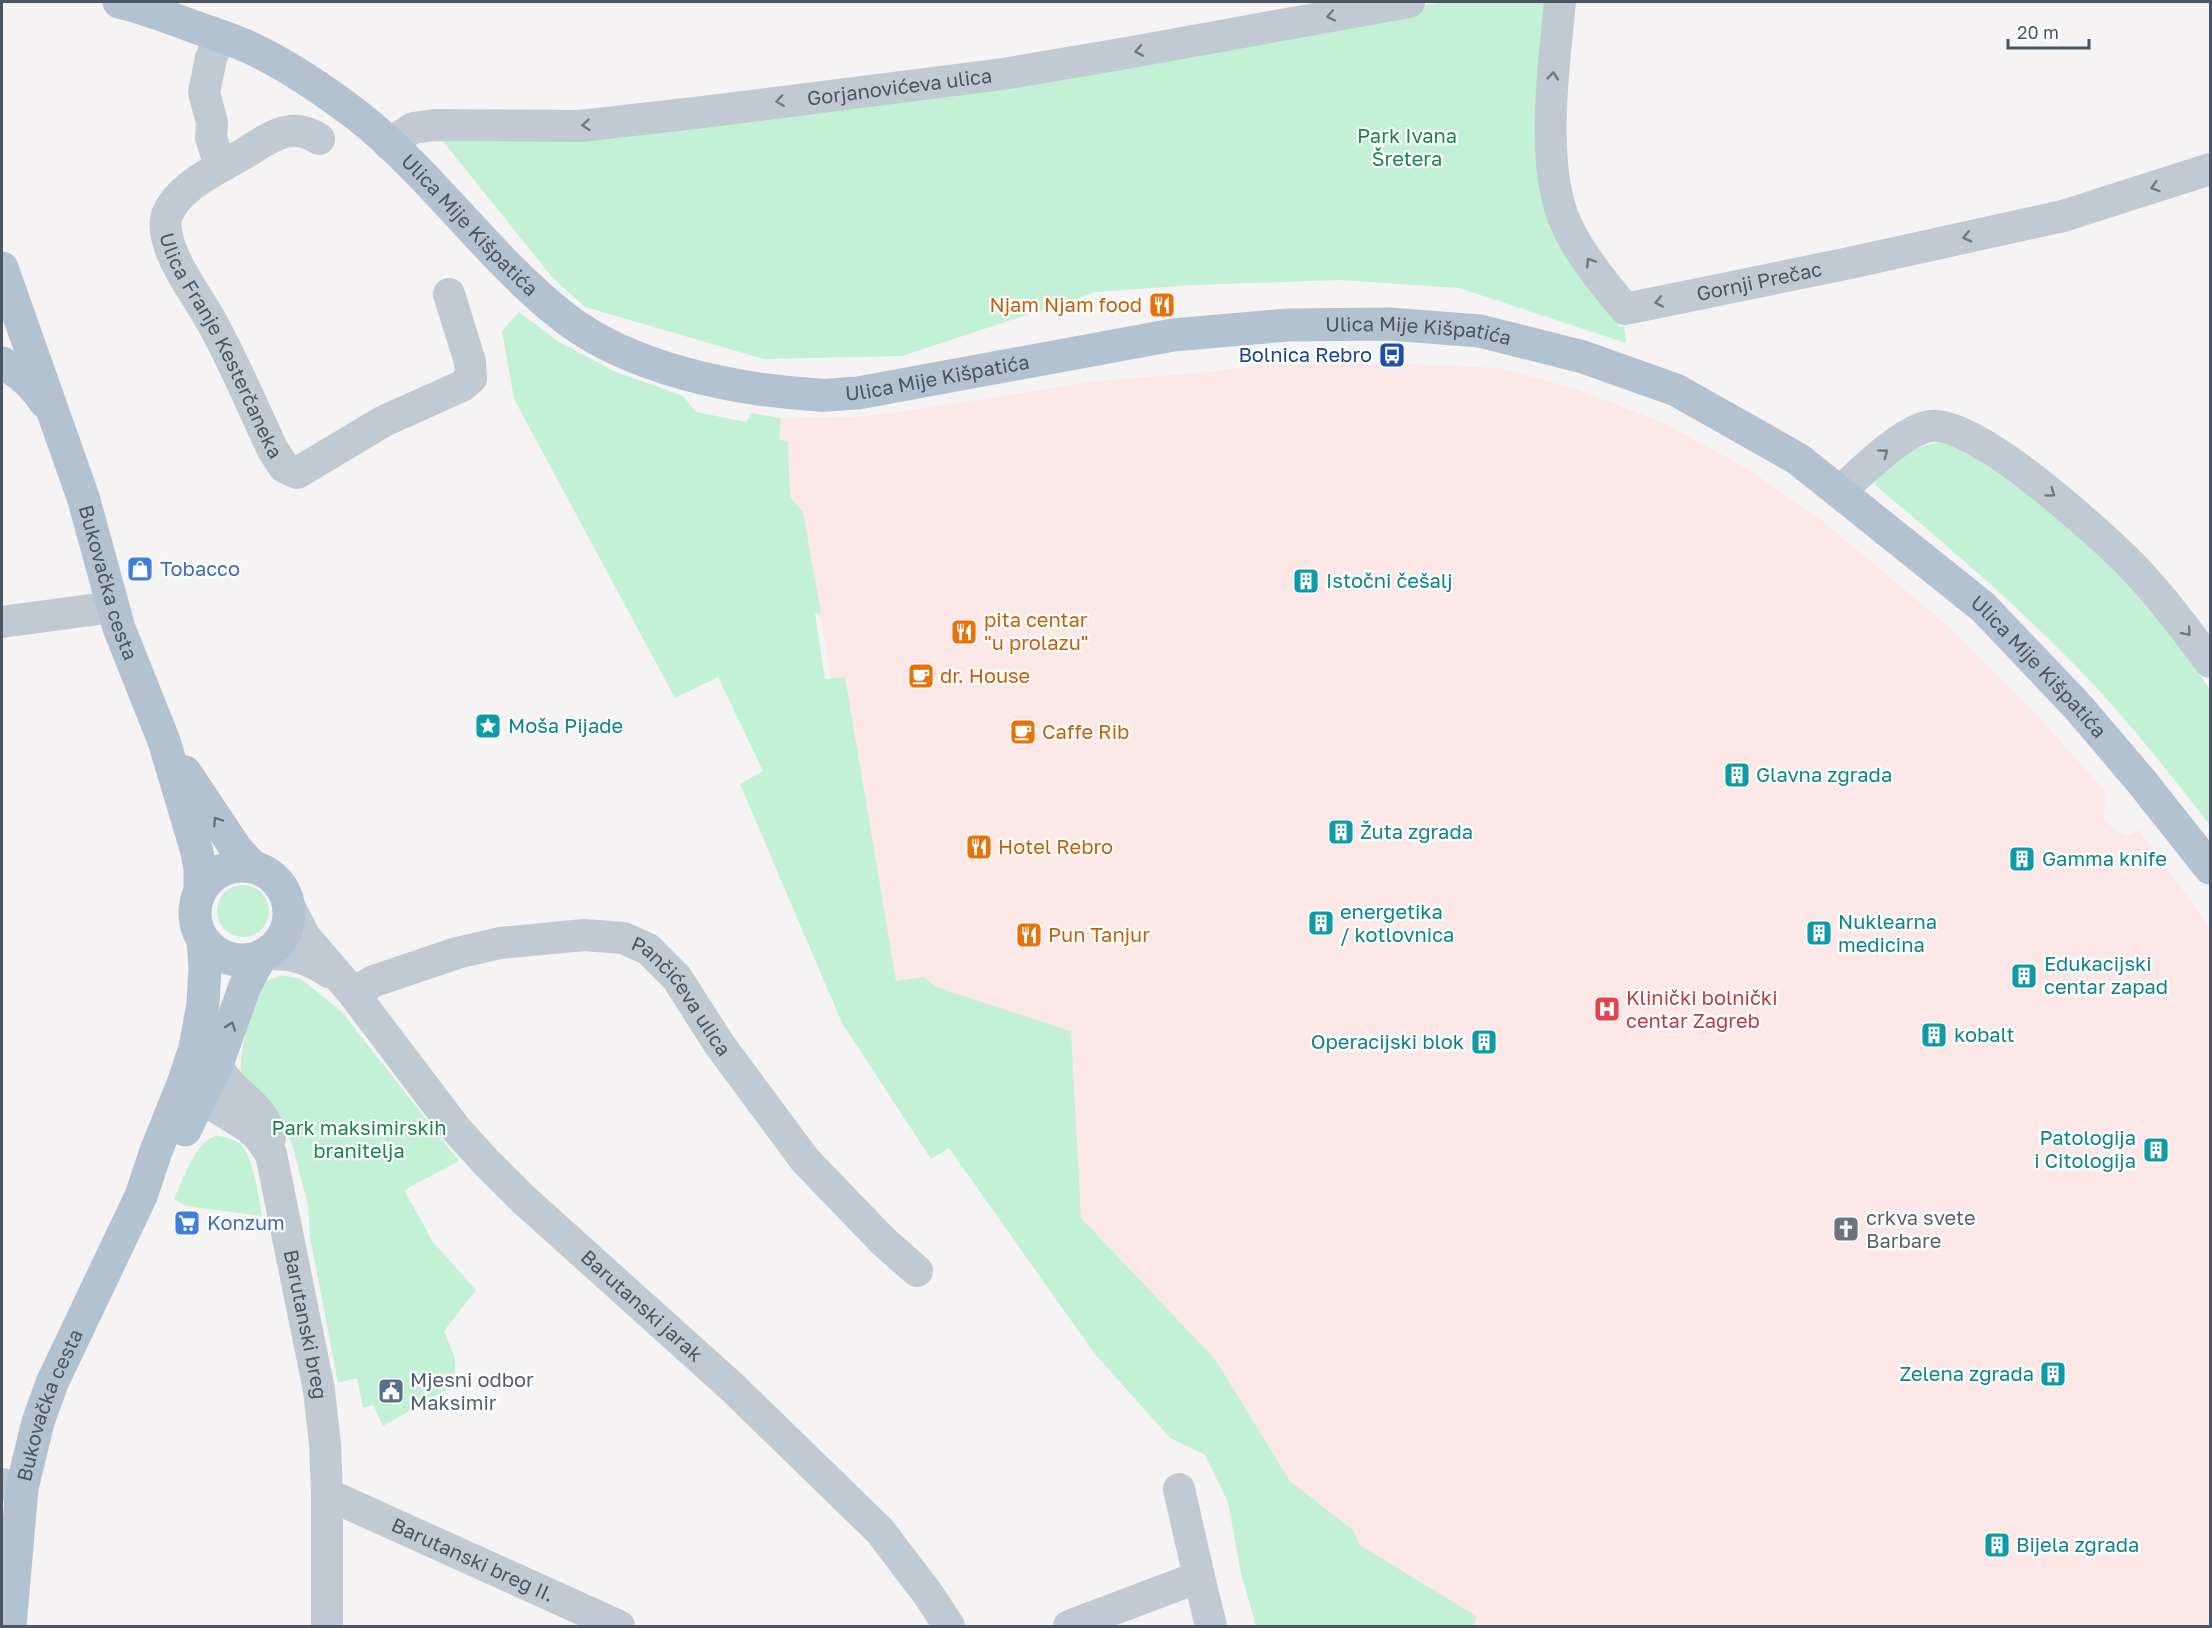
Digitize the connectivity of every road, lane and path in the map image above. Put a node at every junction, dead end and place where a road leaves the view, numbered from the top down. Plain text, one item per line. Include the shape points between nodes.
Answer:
1 (119, 2) edge
2 (1409, 2) edge
3 (1560, 2) edge
4 (220, 36) junction
5 (319, 140) dead end
6 (389, 144) junction
7 (233, 160) junction
8 (2211, 169) edge
9 (2, 268) edge
10 (449, 294) dead end
11 (15, 305) junction
12 (2, 348) edge
13 (2, 363) edge
14 (56, 422) junction
15 (1840, 492) junction
16 (113, 607) junction
17 (2, 622) edge
18 (2211, 662) edge
19 (164, 741) junction
20 (253, 867) junction
21 (2211, 868) edge
22 (200, 890) junction
23 (289, 906) junction
24 (203, 939) junction
25 (263, 955) junction
26 (346, 986) junction
27 (203, 1065) junction
28 (201, 1099) junction
29 (272, 1154) junction
30 (141, 1196) junction
31 (917, 1271) dead end
32 (12, 1486) edge
33 (1179, 1489) dead end
34 (327, 1494) junction
35 (1199, 1577) junction
36 (10, 1626) edge
37 (327, 1626) edge
38 (619, 1626) edge
39 (949, 1626) edge
40 (1069, 1626) edge
41 (1211, 1626) edge

1 - 4 main road, Ulica Mije Kišpatića
2 -> 6 street, Gorjanovićeva ulica via 1003,74 580,126 435,125 413,128
8 -> 3 street, Gornji Prečac via 2063,216 1624,309 1566,225 1559,201 1552,163 1550,102
4 - 6 main road, Ulica Mije Kišpatića via 260,52 316,87
4 - 7 street via 204,93 212,122 233,138
5 - 7 street, Ulica Franje Kesterčaneka via 293,130 275,135
6 - 15 main road, Ulica Mije Kišpatića via 565,318 632,356 726,383 819,395 858,393 1173,335 1287,325 1390,324 1480,331 1583,357 1676,390 1798,459
7 - 10 street, Ulica Franje Kesterčaneka via 175,200 166,217 166,231 172,254 216,329 284,466 297,473 384,421 462,387 471,378 470,362
9 - 11 main road, Bukovačka cesta
11 - 12 main road, Bukovačka cesta via 9,338
11 - 14 main road, Bukovačka cesta
13 - 14 main road, Bukovačka cesta via 17,371 36,390
14 - 16 main road, Bukovačka cesta via 83,497
15 -> 18 street via 1878,457 1919,430 1940,425 1968,435 2059,499 2133,567
15 - 21 main road, Ulica Mije Kišpatića via 1983,607 2079,708
16 - 17 street
16 - 19 main road, Bukovačka cesta
20 -> 19 main road, Bukovačka cesta via 237,850
19 - 22 main road, Bukovačka cesta via 197,852
20 - 22 main road via 223,869
20 - 23 main road via 277,880
22 - 24 main road via 195,915
23 - 25 main road via 284,936
23 - 26 street, Barutanski jarak via 305,937
24 - 25 main road via 212,949 235,960
24 - 27 main road, Bukovačka cesta via 203,1004 195,1048
25 - 26 street, Barutanski jarak via 286,953 302,957
27 -> 25 main road, Bukovačka cesta
26 - 31 street, Pančićeva ulica via 500,943 584,935 623,938 648,949 677,978 719,1044 805,1160
26 - 39 street, Barutanski jarak via 456,1129 487,1163 732,1387 880,1531
27 - 28 main road, Bukovačka cesta
27 - 29 street via 221,1075 258,1109 269,1132
27 - 30 main road, Bukovačka cesta via 176,1104
28 - 29 street, Barutanski breg via 247,1126
28 - 30 main road, Bukovačka cesta via 177,1147
29 - 34 street, Barutanski breg via 319,1390
30 - 32 main road, Bukovačka cesta via 52,1383
32 - 36 main road, Bukovačka cesta
33 - 35 street
34 - 37 street, Barutanski breg
34 - 38 street, Barutanski breg II.
35 - 40 street
35 - 41 street

